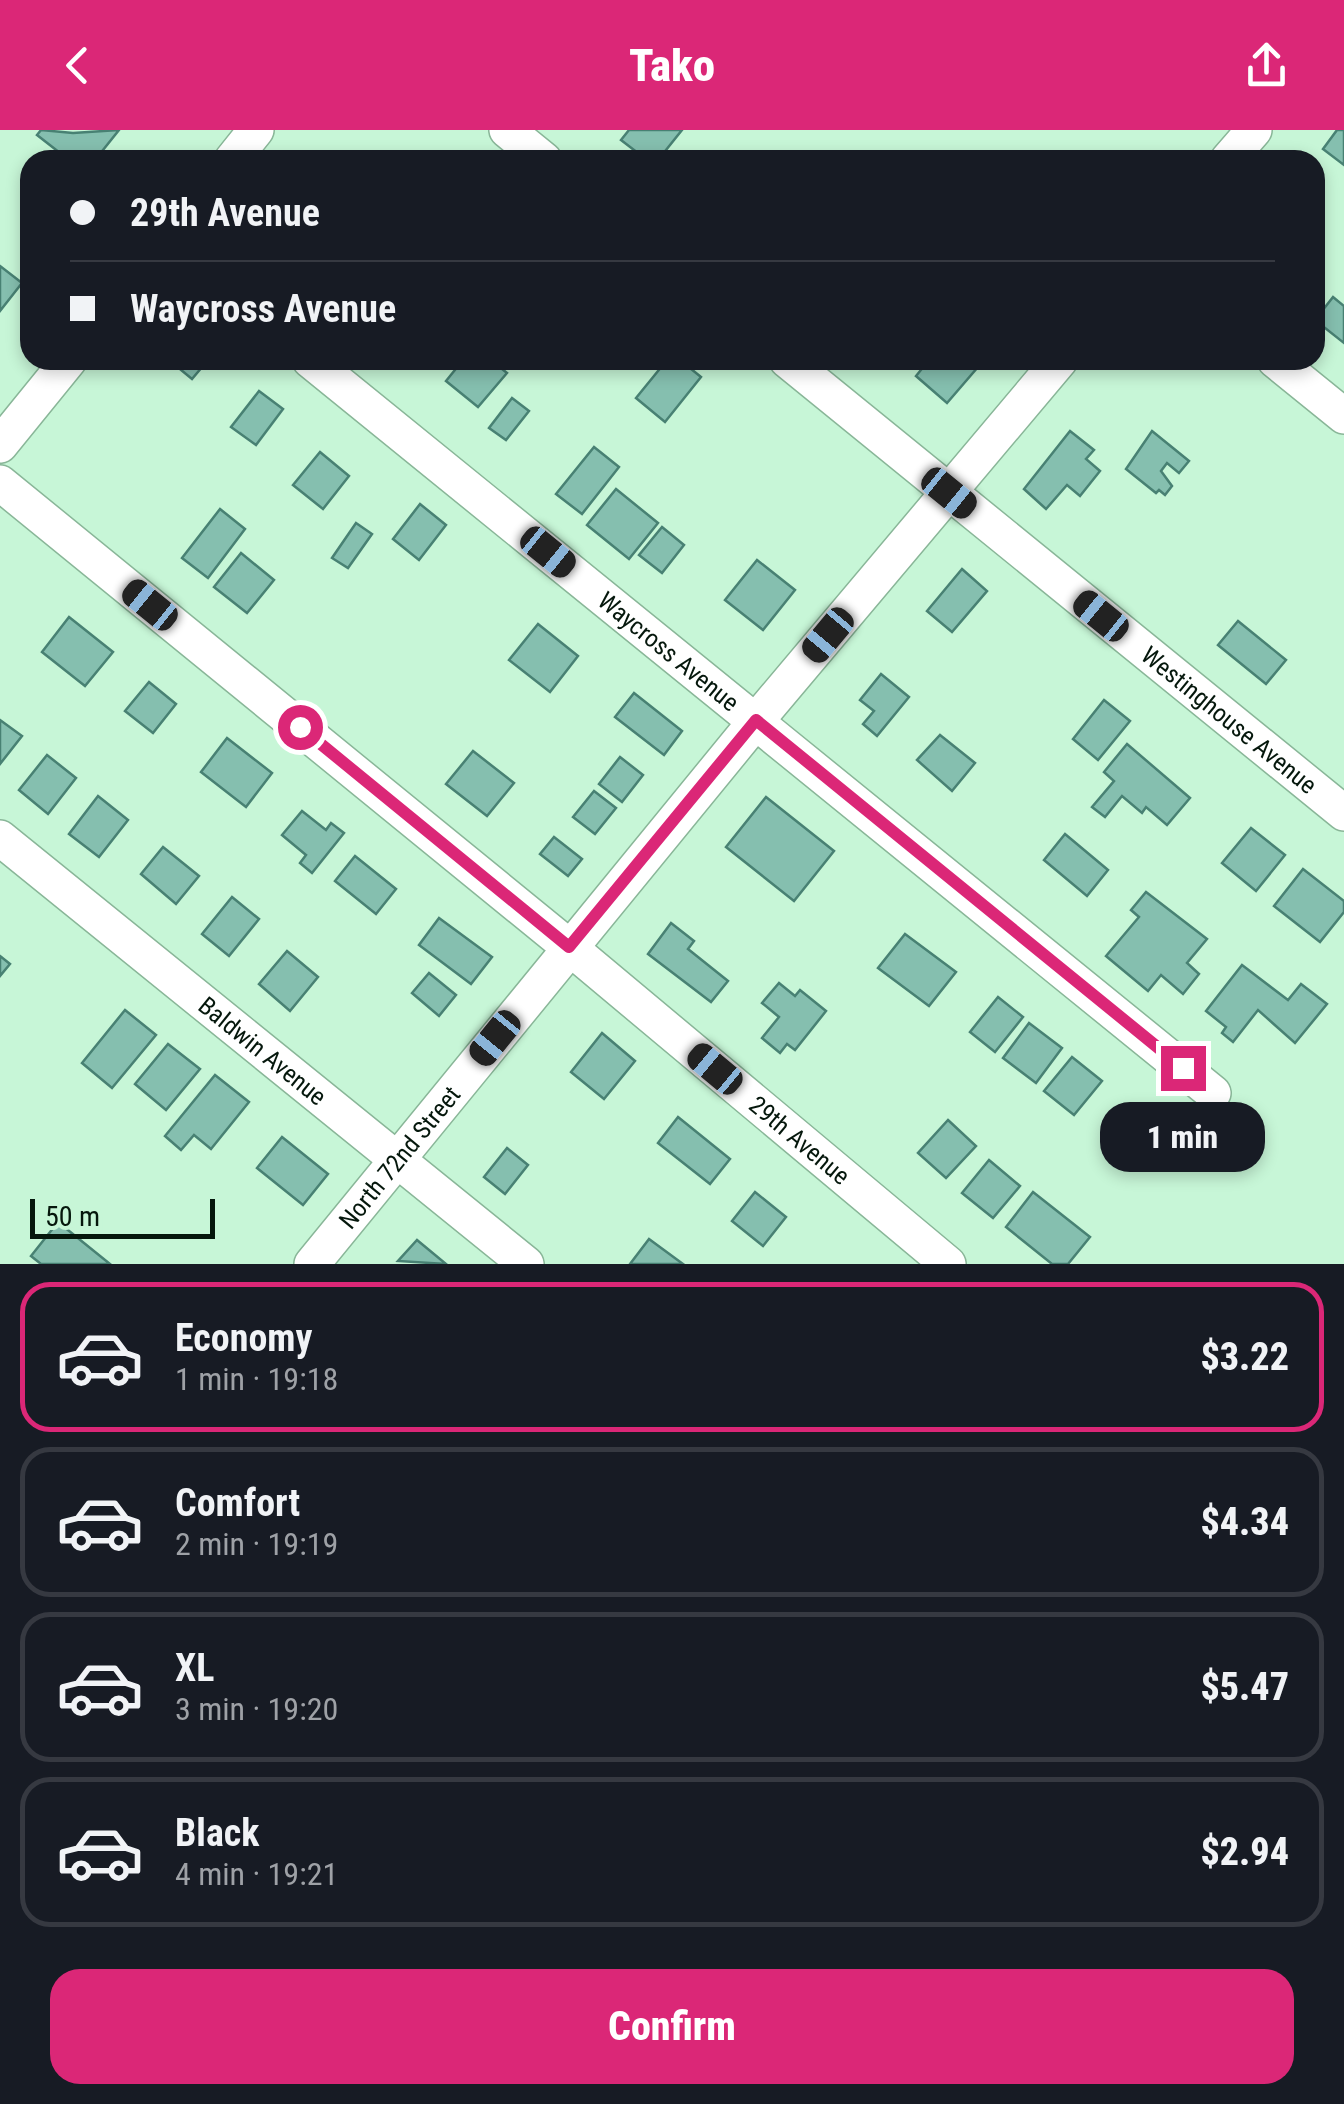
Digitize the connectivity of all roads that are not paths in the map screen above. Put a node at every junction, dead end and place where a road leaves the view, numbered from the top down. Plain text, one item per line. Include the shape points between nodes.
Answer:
1 (256, 130) edge
2 (507, 130) edge
3 (1254, 130) edge
4 (240, 150) edge
5 (532, 150) edge
6 (1237, 150) edge
7 (61, 370) edge
8 (322, 370) edge
9 (799, 370) edge
10 (1052, 370) edge
11 (1287, 370) edge
12 (1344, 416) edge
13 (0, 445) edge
14 (0, 483) edge
15 (949, 493) junction
16 (756, 720) junction
17 (1344, 814) edge
18 (0, 838) edge
19 (569, 947) junction
20 (1214, 1093) dead end
21 (396, 1160) junction
22 (312, 1264) edge
23 (526, 1264) edge
24 (948, 1264) edge

1 - 4 street
2 - 5 street
3 - 6 street
7 - 13 street
8 - 16 street, Waycross Avenue
9 - 15 street, Westinghouse Avenue
10 - 15 street, North 72nd Street
11 - 12 street
14 - 19 street, 29th Avenue
15 - 16 street, North 72nd Street
15 - 17 street, Westinghouse Avenue
16 - 19 street, North 72nd Street
16 - 20 street, Waycross Avenue
18 - 21 street, Baldwin Avenue
19 - 21 street, North 72nd Street
19 - 24 street, 29th Avenue
21 - 22 street, North 72nd Street
21 - 23 street, Baldwin Avenue

